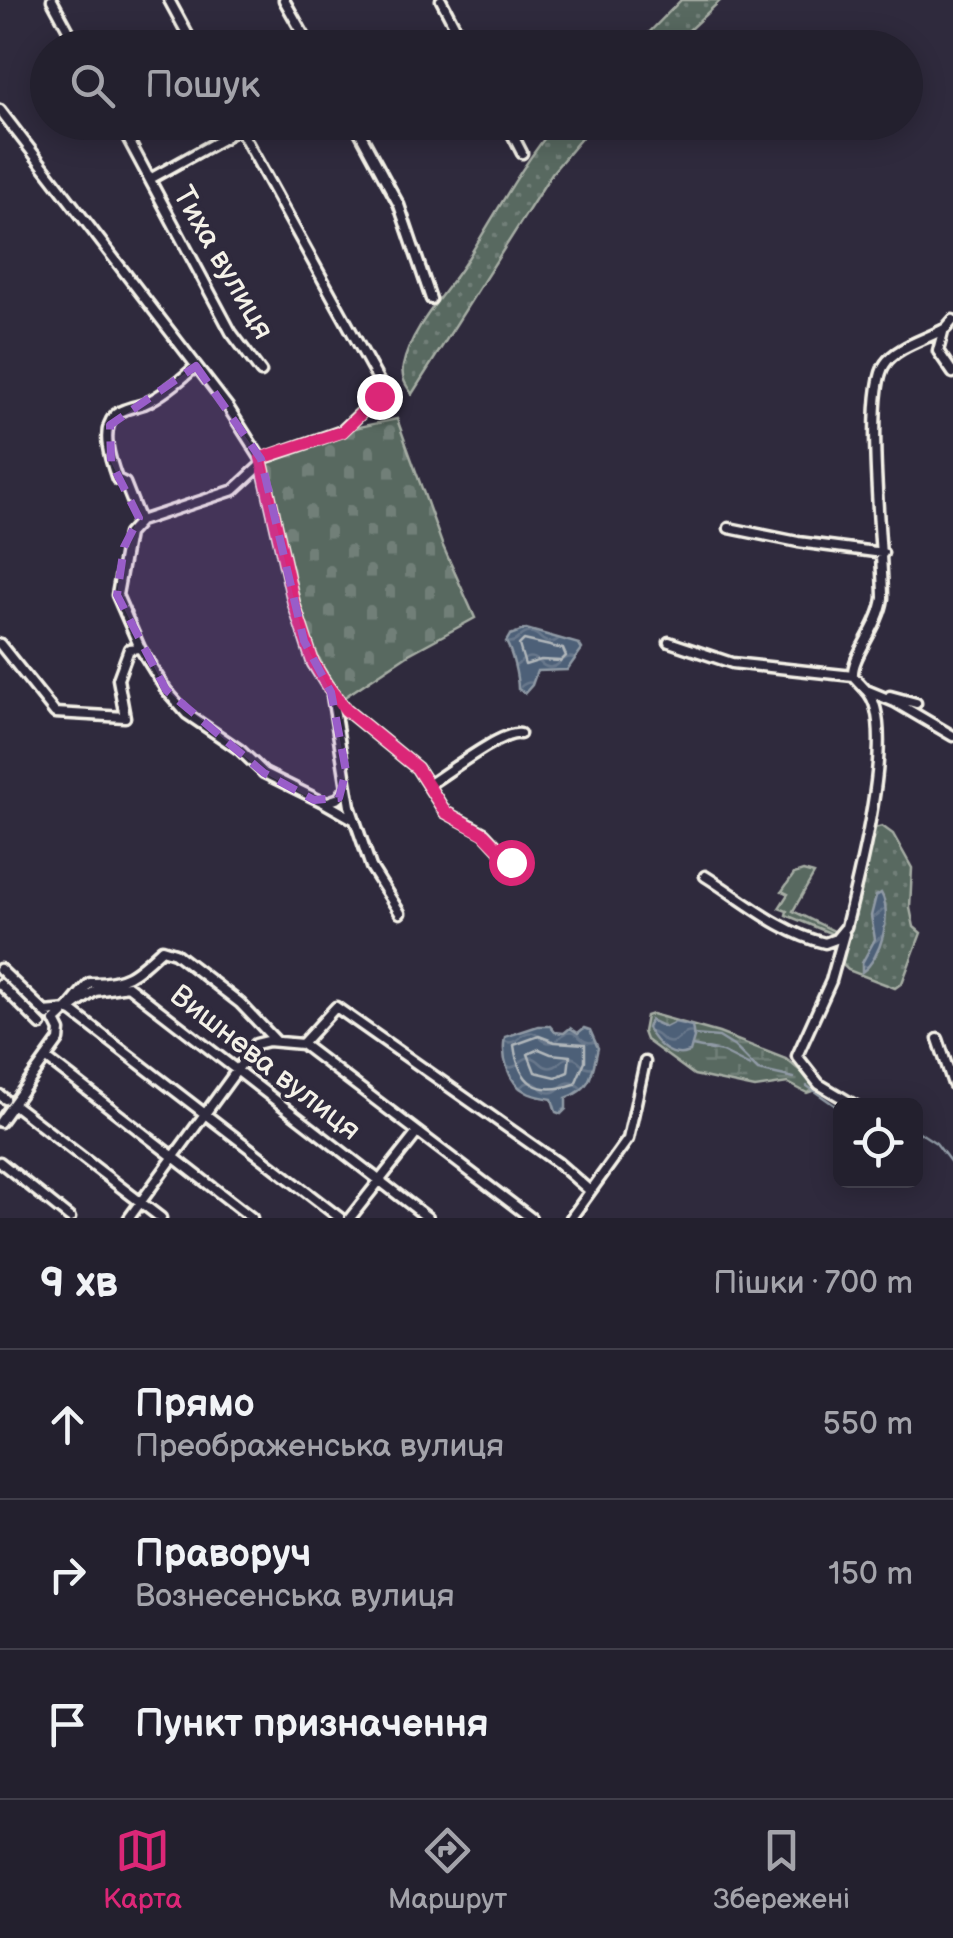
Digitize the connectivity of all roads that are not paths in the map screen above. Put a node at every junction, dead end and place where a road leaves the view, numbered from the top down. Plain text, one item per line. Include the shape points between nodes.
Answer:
1 (52, 0) edge
2 (169, 0) edge
3 (284, 0) edge
4 (442, 0) edge
5 (68, 30) edge
6 (185, 30) edge
7 (300, 30) edge
8 (457, 30) edge
9 (0, 110) edge
10 (129, 140) edge
11 (214, 140) edge
12 (246, 140) edge
13 (364, 140) edge
14 (515, 140) edge
15 (522, 153) dead end
16 (150, 179) junction
17 (431, 299) dead end
18 (953, 320) edge
19 (946, 328) junction
20 (196, 366) junction
21 (261, 372) dead end
22 (953, 373) edge
23 (261, 461) junction
24 (140, 521) junction
25 (729, 528) dead end
26 (883, 553) junction
27 (669, 642) dead end
28 (0, 644) edge
29 (140, 648) junction
30 (853, 676) junction
31 (866, 690) junction
32 (332, 692) junction
33 (916, 703) dead end
34 (520, 734) dead end
35 (953, 736) edge
36 (428, 785) junction
37 (347, 787) junction
38 (325, 803) junction
39 (355, 820) junction
40 (511, 862) dead end
41 (706, 876) dead end
42 (400, 913) dead end
43 (846, 927) junction
44 (0, 969) edge
45 (0, 984) edge
46 (68, 1010) junction
47 (44, 1012) junction
48 (56, 1021) junction
49 (41, 1024) dead end
50 (938, 1039) dead end
51 (277, 1042) junction
52 (302, 1044) junction
53 (46, 1058) junction
54 (645, 1062) dead end
55 (238, 1068) junction
56 (953, 1084) edge
57 (843, 1098) edge
58 (6, 1099) edge
59 (204, 1112) junction
60 (0, 1122) edge
61 (417, 1133) junction
62 (173, 1156) junction
63 (0, 1162) edge
64 (379, 1181) junction
65 (590, 1191) junction
66 (140, 1202) junction
67 (70, 1218) edge
68 (129, 1218) edge
69 (161, 1218) edge
70 (252, 1218) edge
71 (340, 1218) edge
72 (350, 1218) edge
73 (428, 1218) edge
74 (531, 1218) edge
75 (572, 1218) edge
76 (584, 1218) edge

1 - 5 street
2 - 6 street
3 - 7 street
4 - 8 street
9 - 20 street
10 - 16 street, Тиха вулиця
11 - 16 street
12 - 23 street via 381,391 342,432
13 - 17 street via 399,206
14 - 15 street
16 - 21 street, Тиха вулиця via 224,319
18 - 19 street
19 - 22 street via 938,351
19 - 26 street via 889,359 879,378 875,435
20 - 23 street
20 - 24 street via 147,402 119,412 110,425 108,450 117,479 125,483
23 - 24 street via 234,490
23 - 32 street via 304,640
24 - 29 street via 128,534 117,595
25 - 26 street
26 - 30 street via 881,614 854,661
27 - 30 street via 732,663
28 - 29 street via 55,713 125,717 120,671 129,649
29 - 38 street via 187,714 264,774
30 - 31 street
31 - 33 street
31 - 35 street
31 - 43 street via 879,714 876,785
32 - 36 street via 402,752
32 - 37 street
34 - 36 street via 508,732
36 - 40 street via 445,812 484,834
37 - 38 street
37 - 39 street
38 - 39 street
39 - 42 street via 371,867
41 - 43 street via 812,940 831,942
43 - 57 street via 831,981 797,1056 819,1084
44 - 47 street
45 - 49 street
46 - 47 street
46 - 48 street
46 - 51 street via 90,983 121,982 162,949 240,1003
46 - 55 street, Вишнева вулиця via 96,991 128,986
46 - 59 street
47 - 48 street
48 - 53 street via 59,1040
50 - 56 street
51 - 52 street
51 - 55 street via 256,1044
52 - 61 street
52 - 65 street via 336,1007
53 - 58 street
53 - 62 street
54 - 65 street via 628,1139
55 - 59 street
55 - 64 street, Вишнева вулиця
58 - 60 street
58 - 66 street
59 - 62 street
59 - 71 street
61 - 64 street
61 - 74 street
62 - 66 street
62 - 70 street
63 - 67 street
64 - 72 street
64 - 73 street, Вишнева вулиця
65 - 75 street
66 - 68 street
66 - 69 street
75 - 76 street

